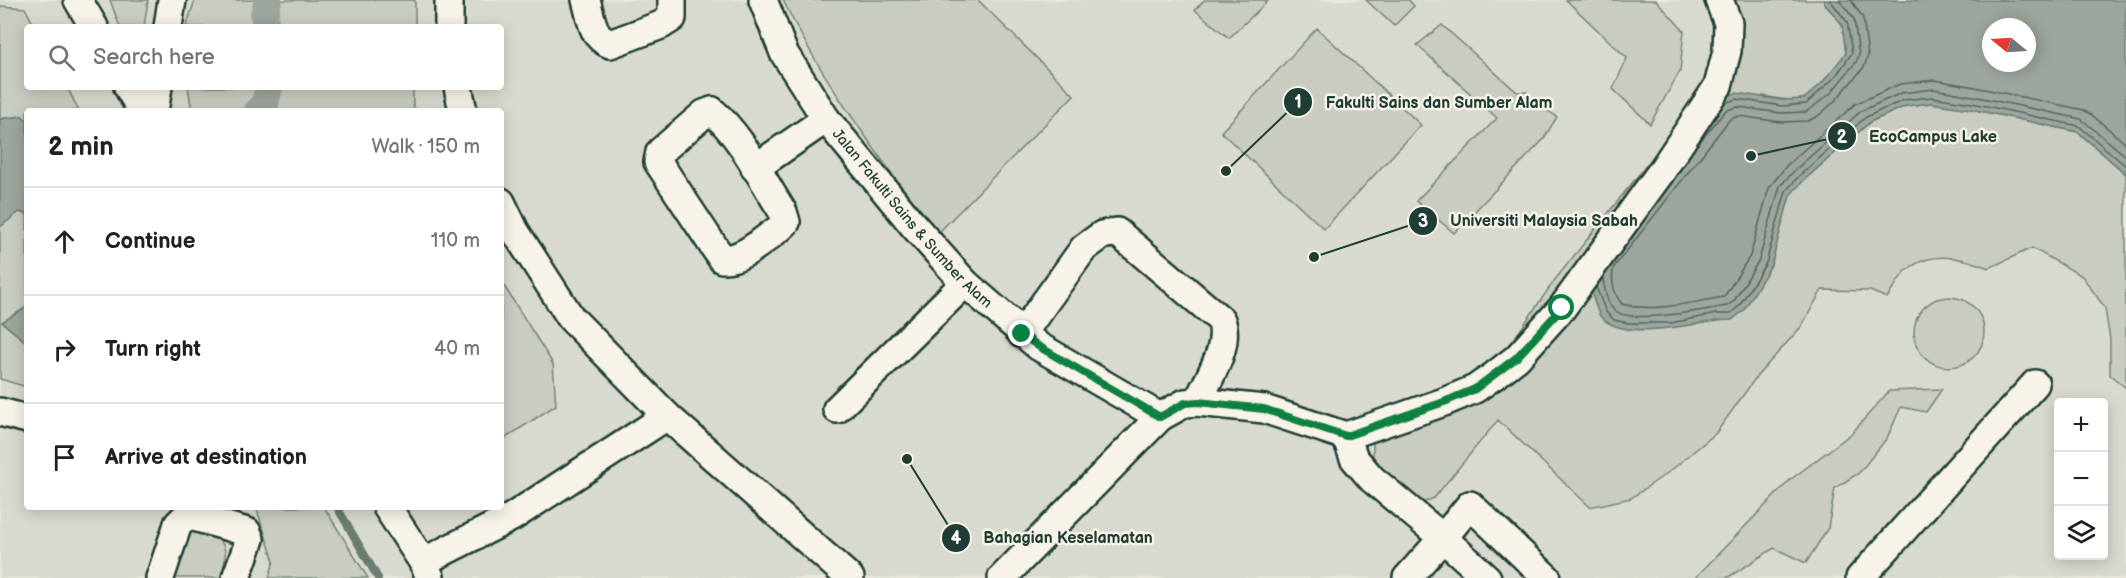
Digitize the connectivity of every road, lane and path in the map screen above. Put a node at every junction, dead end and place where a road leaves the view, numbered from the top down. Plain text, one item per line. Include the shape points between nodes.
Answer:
1 (78, 0) edge
2 (172, 0) edge
3 (449, 0) edge
4 (586, 0) edge
5 (672, 0) edge
6 (763, 0) edge
7 (1719, 0) edge
8 (92, 24) edge
9 (168, 24) edge
10 (449, 24) edge
11 (130, 90) edge
12 (158, 90) edge
13 (459, 90) edge
14 (140, 108) edge
15 (154, 108) edge
16 (462, 108) edge
17 (826, 119) junction
18 (755, 168) junction
19 (504, 208) edge
20 (965, 283) junction
21 (1022, 334) junction
22 (2035, 384) dead end
23 (1198, 402) junction
24 (837, 409) dead end
25 (0, 412) edge
26 (667, 416) junction
27 (1160, 417) junction
28 (24, 418) edge
29 (1346, 436) junction
30 (389, 510) edge
31 (186, 511) edge
32 (1443, 538) junction
33 (427, 570) edge
34 (1005, 577) edge
35 (160, 578) edge
36 (236, 578) edge
37 (850, 578) edge
38 (1407, 578) edge
39 (1487, 578) edge
40 (1546, 578) edge
41 (1860, 578) edge

1 - 8 street
2 - 9 street
3 - 10 street
4 - 5 street via 596,35 610,44 672,18
6 - 17 street, Jalan Fakulti Sains & Sumber Alam via 784,52
7 - 29 street via 1728,23 1727,51 1718,86 1562,308 1516,358 1475,389
11 - 14 street
12 - 15 street
13 - 16 street
17 - 18 street
17 - 20 street, Jalan Fakulti Sains & Sumber Alam
18 - 18 street via 732,131 712,111 660,152 658,162 722,259 738,257 786,222
19 - 26 street via 571,318
20 - 21 street, Jalan Fakulti Sains & Sumber Alam
20 - 24 street
21 - 23 street via 1084,248 1102,235 1117,232 1221,320 1225,331 1221,349
21 - 27 street, Jalan Fakulti Sains & Sumber Alam
22 - 41 street
23 - 27 street via 1185,403
23 - 29 street via 1264,409
25 - 28 street
26 - 33 street
26 - 37 street
27 - 34 street
29 - 32 street via 1354,458 1372,479
30 - 33 street
31 - 35 street
31 - 36 street via 247,532 250,538
32 - 38 street
32 - 39 street
32 - 40 street via 1470,505

